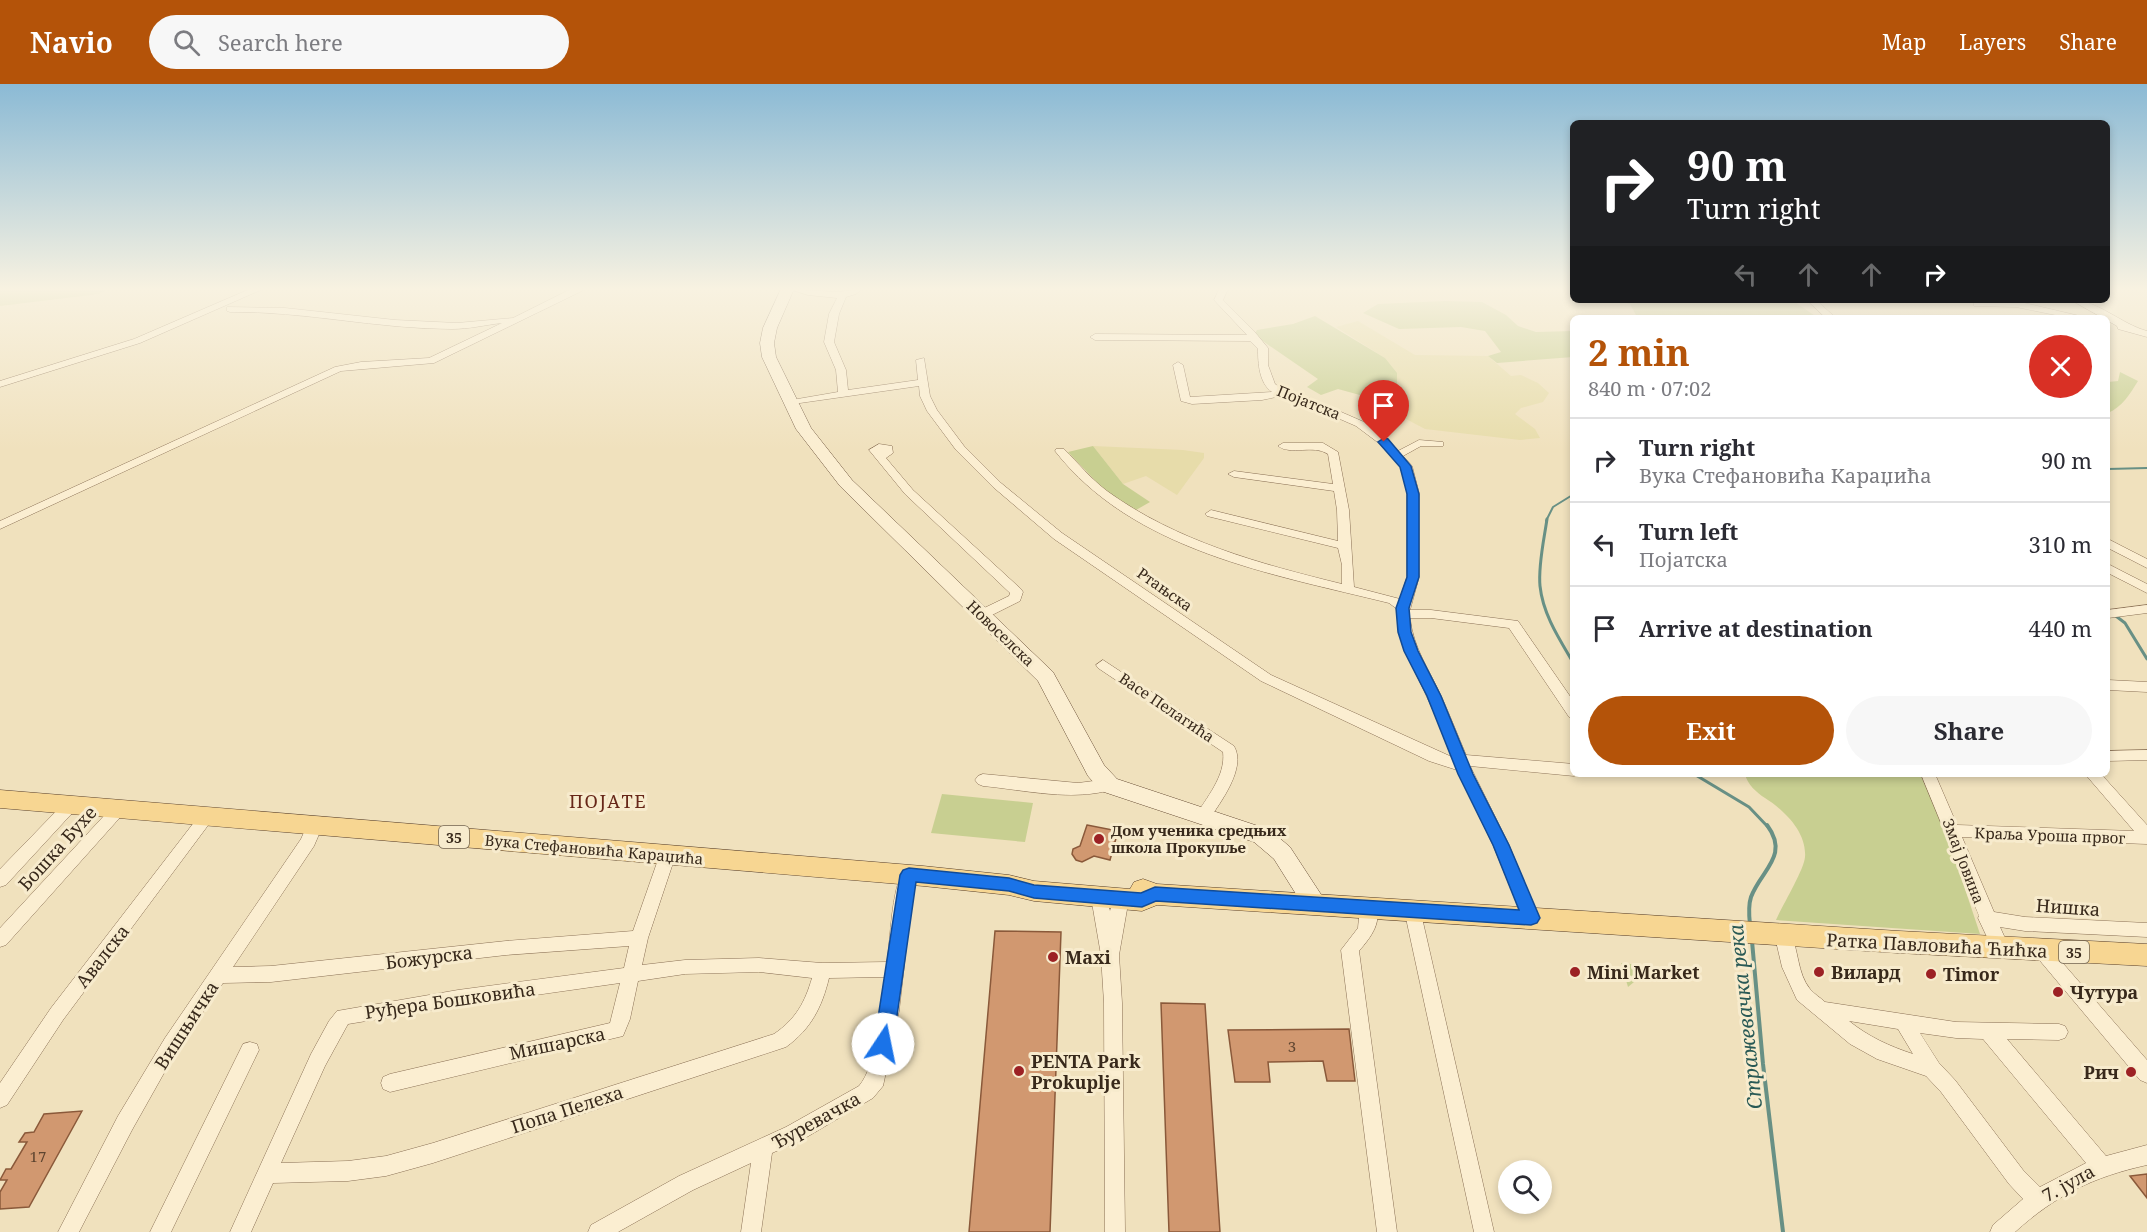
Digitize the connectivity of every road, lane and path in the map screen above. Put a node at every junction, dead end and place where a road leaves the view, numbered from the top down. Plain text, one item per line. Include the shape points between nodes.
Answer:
1 (132, 343) edge
2 (469, 343) edge
3 (767, 343) edge
4 (829, 343) edge
5 (1258, 343) edge
6 (921, 360) dead end
7 (1178, 365) dead end
8 (924, 382) junction
9 (0, 384) edge
10 (843, 393) junction
11 (1281, 393) junction
12 (790, 403) junction
13 (1439, 444) dead end
14 (1283, 446) dead end
15 (1060, 452) dead end
16 (1398, 455) junction
17 (880, 457) dead end
18 (1234, 474) dead end
19 (1338, 488) junction
20 (1211, 514) dead end
21 (0, 525) edge
22 (2110, 544) edge
23 (1344, 546) junction
24 (2147, 564) edge
25 (2110, 569) edge
26 (2147, 589) edge
27 (1348, 590) junction
28 (2147, 609) edge
29 (1404, 611) junction
30 (2113, 613) edge
31 (983, 614) junction
32 (1102, 664) dead end
33 (2110, 685) edge
34 (2147, 687) edge
35 (1570, 707) edge
36 (2110, 756) edge
37 (2147, 756) edge
38 (1462, 763) junction
39 (1570, 770) edge
40 (1929, 777) edge
41 (2094, 777) edge
42 (983, 780) dead end
43 (1109, 785) junction
44 (0, 799) edge
45 (71, 805) junction
46 (119, 809) junction
47 (207, 816) junction
48 (1203, 817) junction
49 (315, 825) junction
50 (1953, 831) junction
51 (2147, 837) edge
52 (668, 854) junction
53 (909, 875) junction
54 (0, 880) edge
55 (1009, 885) junction
56 (1155, 894) junction
57 (1110, 897) junction
58 (1314, 903) junction
59 (1368, 906) junction
60 (1412, 909) junction
61 (1531, 918) junction
62 (1986, 918) junction
63 (2147, 930) edge
64 (1774, 936) junction
65 (639, 939) junction
66 (0, 940) edge
67 (2001, 949) junction
68 (2042, 951) junction
69 (2147, 955) edge
70 (894, 969) junction
71 (822, 971) junction
72 (629, 974) junction
73 (219, 975) junction
74 (1819, 1009) junction
75 (1905, 1024) junction
76 (1989, 1032) junction
77 (2059, 1032) dead end
78 (250, 1050) dead end
79 (1932, 1070) junction
80 (2147, 1074) edge
81 (390, 1083) dead end
82 (0, 1099) edge
83 (763, 1149) junction
84 (2147, 1155) edge
85 (2101, 1165) junction
86 (267, 1173) junction
87 (2038, 1199) junction
88 (68, 1232) edge
89 (160, 1232) edge
90 (240, 1232) edge
91 (598, 1232) edge
92 (751, 1232) edge
93 (1115, 1232) edge
94 (1387, 1232) edge
95 (1484, 1232) edge
96 (2000, 1232) edge

1 - 9 street
2 - 21 street via 431,361 359,364 338,369
3 - 12 street, Новоселска via 774,372
4 - 10 street via 841,370
5 - 11 street, Појатска via 1263,348 1266,379
6 - 8 street, Ртањска
7 - 11 street via 1185,399 1192,401
8 - 10 street
8 - 38 street, Ртањска via 932,411 960,448 1058,536 1266,678 1434,757
10 - 12 street
11 - 16 street, Појатска via 1360,424
12 - 31 street, Новоселска via 804,429 846,483
13 - 16 street via 1419,442
14 - 19 street via 1330,449
15 - 27 street via 1102,492 1143,519 1283,574
16 - 29 street, Појатска via 1406,466 1413,494 1413,577
17 - 31 street via 909,492 1015,590 1015,598
18 - 19 street
19 - 23 street
20 - 23 street
22 - 24 street
23 - 27 street
25 - 26 street
27 - 29 street via 1393,600
28 - 30 street
29 - 35 street via 1490,620 1517,627
29 - 38 street, Појатска via 1411,651
31 - 43 street, Новоселска via 1046,677 1096,770
32 - 48 street, Васе Пелагића via 1230,752 1227,773
33 - 34 street
36 - 37 street
38 - 39 street, Ртањска
38 - 61 street, Појатска
40 - 50 street, Змај Јовина
41 - 51 street
42 - 43 street via 1078,789
43 - 48 street
44 - 45 main road, Вука Стефановића Караџића / 35
45 - 46 main road, Вука Стефановића Караџића / 35
45 - 54 street
46 - 47 main road, Вука Стефановића Караџића / 35
46 - 66 street, Бошка Бухе
47 - 49 main road, Вука Стефановића Караџића / 35
47 - 82 street, Авалска via 57,1014
48 - 58 street via 1252,831 1272,842
49 - 52 main road, Вука Стефановића Караџића / 35
49 - 73 street, Вишњичка via 308,842
50 - 51 street, Краља Уроша првог
50 - 62 street, Змај Јовина
52 - 53 main road, Вука Стефановића Караџића / 35
52 - 65 street, Мишарска
53 - 55 main road, Вука Стефановића Караџића / 35
53 - 70 street, Ђуревачка
55 - 56 main road, Вука Стефановића Караџића / 35 via 1034,881 1100,885 1140,888
55 - 57 main road, Вука Стефановића Караџића / 35 via 1034,891
56 - 57 main road, Вука Стефановића Караџића / 35 via 1142,900
56 - 58 main road, Вука Стефановића Караџића / 35
57 - 93 street
58 - 59 main road, Вука Стефановића Караџића / 35
59 - 60 main road, Вука Стефановића Караџића / 35
59 - 94 street via 1368,926 1350,950
60 - 61 main road, Вука Стефановића Караџића / 35
60 - 95 street
61 - 64 main road, Вука Стефановића Караџића / 35
62 - 63 street, Нишка via 2025,924
62 - 67 street, Змај Јовина
64 - 67 main road, Ратка Павловића Ћићка / 35
64 - 74 street via 1803,994
65 - 72 street, Мишарска
65 - 73 street, Божурска via 517,947 280,973
67 - 68 main road, Ратка Павловића Ћићка / 35
68 - 69 main road, Ратка Павловића Ћићка / 35
68 - 80 street
70 - 71 street, Руђера Бошковића
70 - 83 street, Ђуревачка via 876,1080 866,1092
71 - 72 street, Руђера Бошковића via 759,965 685,967
71 - 86 street, Попа Пелеха via 806,1019 780,1041 386,1166
72 - 81 street, Мишарска via 617,1030
72 - 86 street, Руђера Бошковића via 343,1017 318,1060
73 - 88 street, Вишњичка via 171,1044
74 - 75 street
74 - 79 street via 1856,1038
75 - 76 street
75 - 79 street
76 - 77 street
76 - 85 street
78 - 89 street
79 - 87 street via 2016,1177
83 - 91 street, Ђуревачка via 686,1183
83 - 92 street
84 - 85 street, 7. јула
85 - 87 street, 7. јула
86 - 90 street, Руђера Бошковића
87 - 96 street, 7. јула

